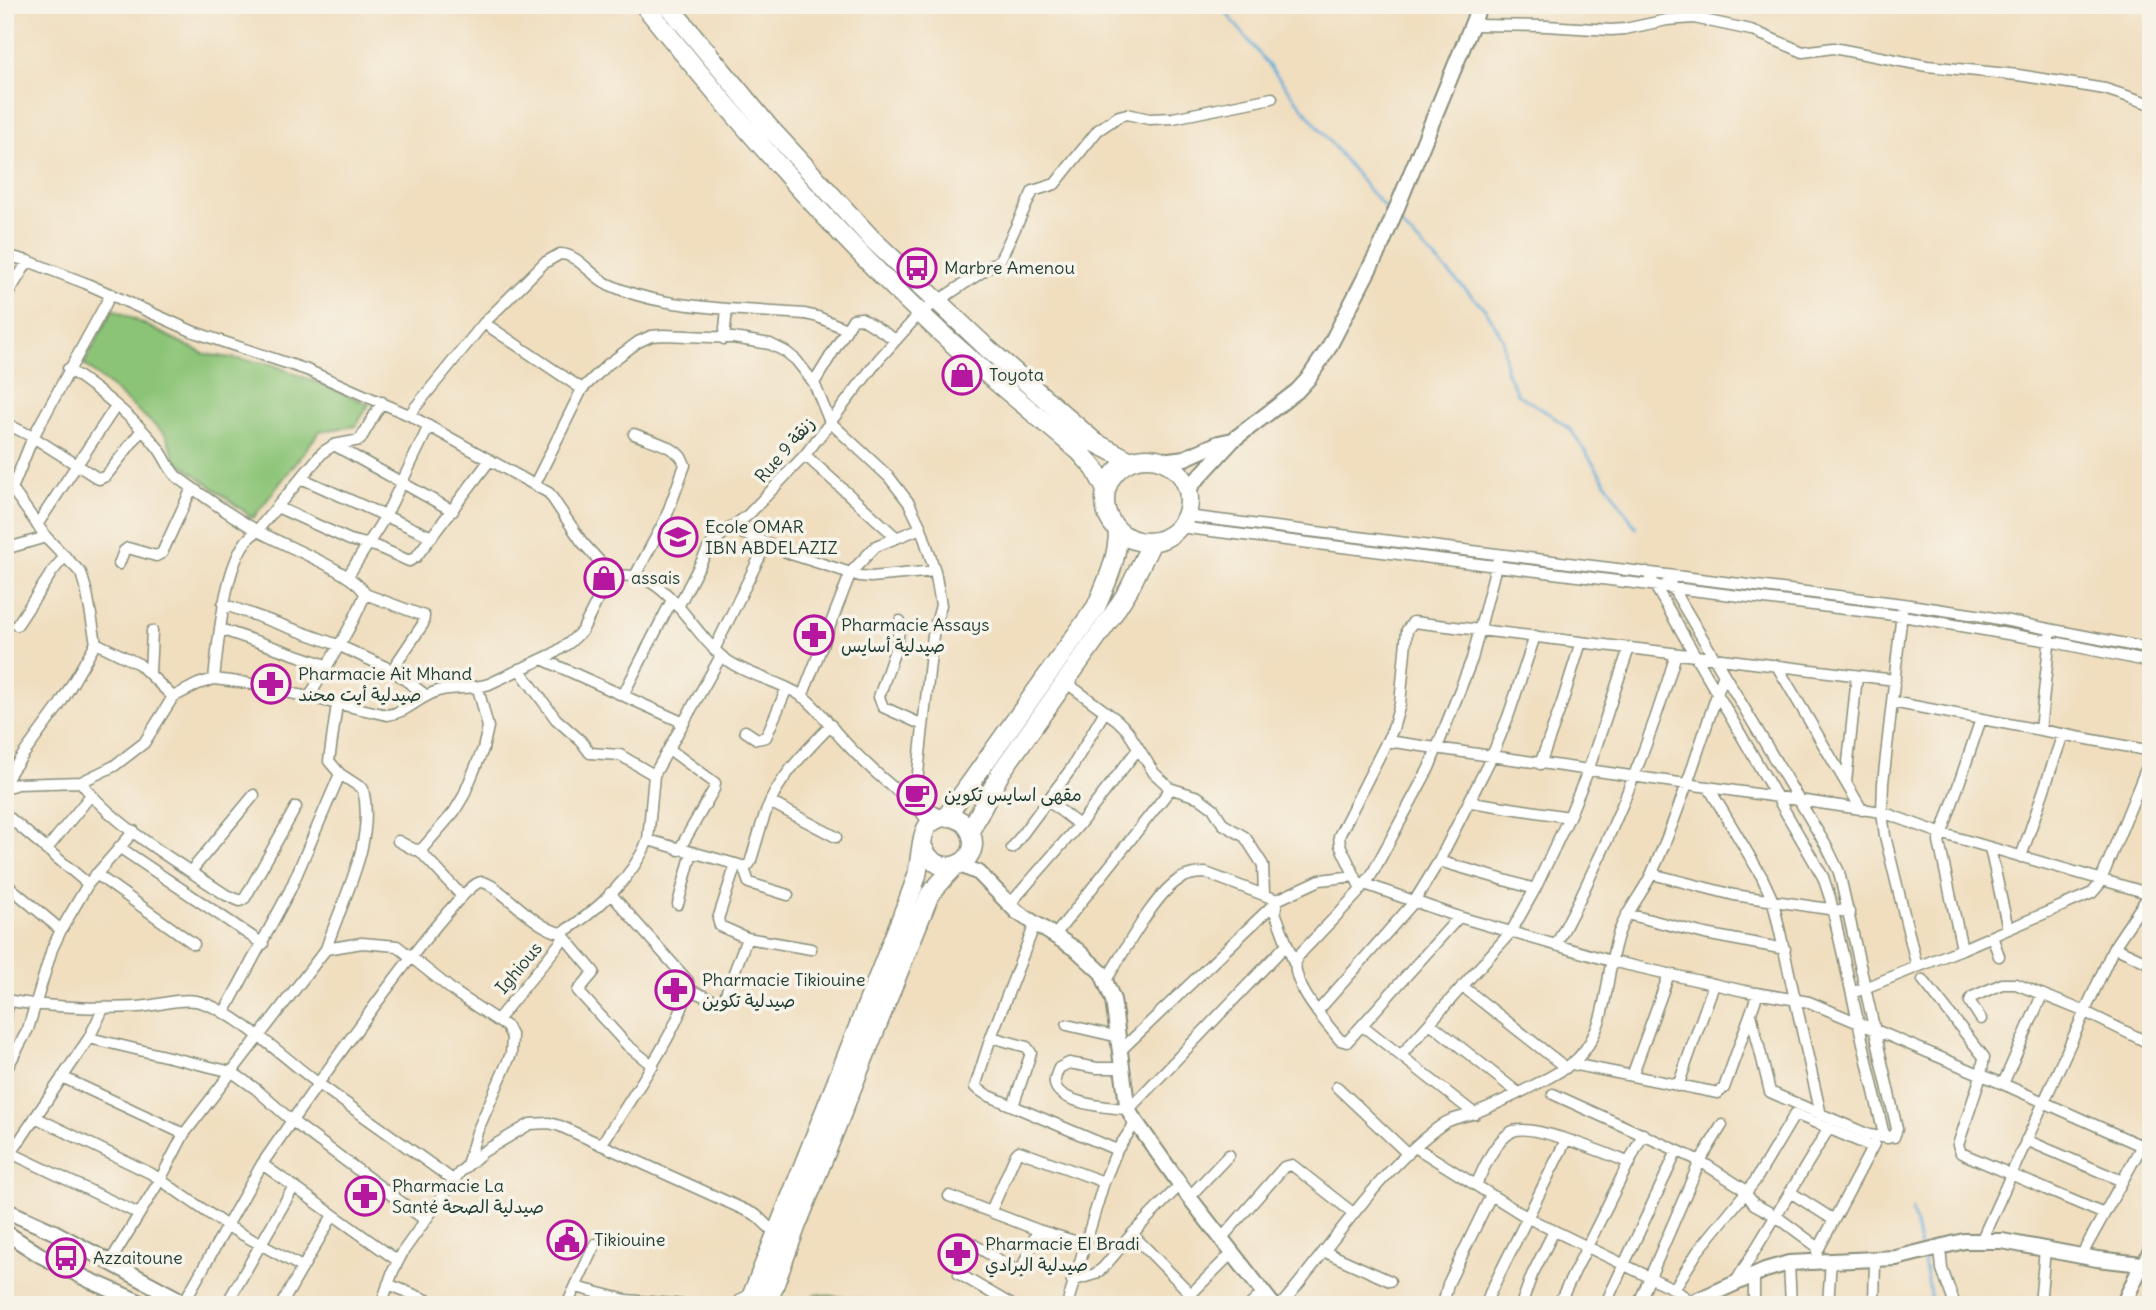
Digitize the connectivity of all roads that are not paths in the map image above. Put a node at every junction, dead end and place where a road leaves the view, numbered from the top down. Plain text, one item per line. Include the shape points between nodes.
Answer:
1 (644, 5) edge
2 (668, 5) edge
3 (1480, 5) edge
4 (1472, 25) junction
5 (1272, 98) dead end
6 (2151, 104) edge
7 (5, 255) edge
8 (28, 261) junction
9 (111, 294) junction
10 (5, 299) edge
11 (936, 301) junction
12 (727, 309) junction
13 (920, 313) junction
14 (484, 323) junction
15 (846, 329) junction
16 (724, 339) junction
17 (896, 340) junction
18 (68, 369) junction
19 (814, 383) junction
20 (583, 389) junction
21 (382, 402) junction
22 (116, 406) junction
23 (409, 415) junction
24 (831, 422) junction
25 (5, 423) edge
26 (429, 426) junction
27 (141, 431) junction
28 (634, 434) dead end
29 (33, 437) junction
30 (1233, 440) junction
31 (334, 445) junction
32 (805, 455) junction
33 (490, 460) junction
34 (1131, 461) junction
35 (1161, 461) junction
36 (76, 466) junction
37 (301, 478) junction
38 (402, 483) junction
39 (535, 484) junction
40 (192, 488) junction
41 (1188, 489) junction
42 (1106, 490) junction
43 (277, 507) junction
44 (453, 511) junction
45 (386, 517) junction
46 (1183, 522) junction
47 (37, 525) junction
48 (730, 528) junction
49 (921, 528) junction
50 (257, 531) junction
51 (1118, 531) junction
52 (46, 537) junction
53 (432, 537) junction
54 (897, 537) junction
55 (1152, 542) junction
56 (766, 544) junction
57 (368, 545) junction
58 (5, 550) edge
59 (1499, 554) junction
60 (65, 556) junction
61 (118, 564) dead end
62 (1496, 566) junction
63 (935, 571) junction
64 (851, 572) junction
65 (1647, 572) junction
66 (1665, 575) junction
67 (348, 576) junction
68 (635, 576) junction
69 (614, 578) junction
70 (1654, 585) junction
71 (1672, 588) junction
72 (365, 594) junction
73 (675, 603) junction
74 (223, 604) junction
75 (1903, 604) junction
76 (1902, 615) junction
77 (900, 621) dead end
78 (17, 625) dead end
79 (220, 629) junction
80 (1481, 629) junction
81 (2050, 629) junction
82 (152, 631) dead end
83 (1535, 636) junction
84 (2049, 641) junction
85 (1581, 642) junction
86 (96, 643) junction
87 (338, 645) junction
88 (1629, 648) junction
89 (2151, 649) edge
90 (718, 653) junction
91 (1676, 654) junction
92 (1696, 656) junction
93 (1714, 658) junction
94 (542, 659) junction
95 (2151, 662) edge
96 (326, 666) junction
97 (1777, 666) junction
98 (519, 669) junction
99 (392, 670) junction
100 (150, 673) junction
101 (1724, 674) junction
102 (1857, 676) junction
103 (214, 679) junction
104 (1895, 680) junction
105 (1064, 681) junction
106 (478, 688) junction
107 (787, 688) junction
108 (1717, 693) junction
109 (623, 695) junction
110 (427, 696) junction
111 (173, 697) junction
112 (802, 697) junction
113 (309, 698) junction
114 (1892, 702) junction
115 (337, 704) junction
116 (1105, 711) junction
117 (1981, 719) junction
118 (684, 723) junction
119 (831, 725) junction
120 (923, 725) junction
121 (2040, 730) junction
122 (746, 731) dead end
123 (2063, 734) junction
124 (1387, 741) junction
125 (1138, 748) junction
126 (669, 749) junction
127 (1438, 749) junction
128 (2151, 751) edge
129 (1492, 756) junction
130 (2151, 757) edge
131 (1540, 764) junction
132 (1588, 771) junction
133 (2148, 772) edge
134 (340, 774) junction
135 (654, 775) junction
136 (1635, 777) junction
137 (81, 782) junction
138 (1846, 782) junction
139 (1685, 785) junction
140 (5, 786) edge
141 (1169, 788) junction
142 (1709, 788) junction
143 (91, 795) junction
144 (254, 795) dead end
145 (1779, 798) junction
146 (908, 799) junction
147 (1047, 800) junction
148 (1799, 800) junction
149 (770, 802) junction
150 (1471, 802) junction
151 (296, 807) dead end
152 (1863, 810) junction
153 (1882, 812) junction
154 (5, 814) edge
155 (1569, 817) junction
156 (940, 820) junction
157 (1079, 825) junction
158 (134, 831) junction
159 (1940, 833) junction
160 (836, 837) dead end
161 (971, 838) junction
162 (648, 839) junction
163 (397, 841) dead end
164 (120, 847) junction
165 (923, 847) junction
166 (1012, 848) dead end
167 (1990, 848) junction
168 (46, 850) junction
169 (419, 850) junction
170 (679, 850) junction
171 (692, 852) junction
172 (2021, 857) junction
173 (1439, 861) junction
174 (739, 865) junction
175 (956, 865) junction
176 (191, 872) junction
177 (96, 874) junction
178 (1652, 874) junction
179 (1355, 876) junction
180 (2101, 880) junction
181 (988, 881) junction
182 (5, 883) edge
183 (88, 884) junction
184 (1363, 887) junction
185 (1535, 889) junction
186 (610, 893) junction
187 (2150, 894) edge
188 (461, 895) junction
189 (789, 895) dead end
190 (1264, 895) junction
191 (1773, 901) junction
192 (1276, 902) junction
193 (1414, 902) junction
194 (678, 904) dead end
195 (1009, 905) junction
196 (1833, 909) junction
197 (1849, 912) junction
198 (1627, 914) junction
199 (1459, 917) junction
200 (1035, 924) junction
201 (2008, 929) junction
202 (61, 930) junction
203 (1511, 932) junction
204 (563, 935) junction
205 (1055, 935) junction
206 (1992, 936) junction
207 (747, 938) junction
208 (194, 944) dead end
209 (263, 944) junction
210 (1287, 944) junction
211 (1556, 945) junction
212 (2114, 947) junction
213 (326, 949) junction
214 (811, 949) dead end
215 (1785, 949) junction
216 (1962, 949) junction
217 (1999, 956) dead end
218 (412, 958) junction
219 (1611, 961) junction
220 (1294, 963) junction
221 (2151, 964) edge
222 (1917, 967) junction
223 (1669, 974) junction
224 (1106, 980) junction
225 (1923, 980) dead end
226 (1714, 984) junction
227 (1462, 986) junction
228 (1867, 988) junction
229 (688, 989) junction
230 (1758, 993) junction
231 (1852, 993) junction
232 (2042, 995) junction
233 (1795, 999) junction
234 (7, 1001) edge
235 (35, 1003) junction
236 (104, 1007) junction
237 (2083, 1011) junction
238 (1318, 1012) junction
239 (224, 1013) junction
240 (1751, 1013) junction
241 (5, 1018) edge
242 (498, 1019) junction
243 (1981, 1019) dead end
244 (1858, 1021) junction
245 (1430, 1023) junction
246 (1067, 1025) dead end
247 (1363, 1026) junction
248 (1875, 1028) junction
249 (258, 1036) junction
250 (991, 1037) junction
251 (89, 1038) junction
252 (1120, 1044) junction
253 (2151, 1044) edge
254 (1401, 1055) junction
255 (653, 1066) junction
256 (1569, 1066) junction
257 (1122, 1068) junction
258 (5, 1072) edge
259 (232, 1072) junction
260 (1632, 1076) junction
261 (1981, 1076) junction
262 (62, 1077) junction
263 (317, 1083) junction
264 (2003, 1084) junction
265 (1678, 1086) junction
266 (1337, 1087) dead end
267 (1517, 1092) junction
268 (1553, 1094) dead end
269 (2043, 1102) junction
270 (1013, 1107) junction
271 (1129, 1108) junction
272 (1475, 1114) junction
273 (1821, 1115) junction
274 (35, 1117) junction
275 (292, 1121) junction
276 (1136, 1122) junction
277 (1722, 1125) dead end
278 (1829, 1128) junction
279 (2151, 1129) edge
280 (184, 1134) junction
281 (1643, 1134) junction
282 (1566, 1140) junction
283 (2026, 1140) junction
284 (1879, 1141) junction
285 (601, 1145) junction
286 (2146, 1148) edge
287 (1117, 1150) junction
288 (1412, 1151) junction
289 (1677, 1151) junction
290 (1229, 1154) dead end
291 (8, 1157) edge
292 (1700, 1161) junction
293 (1630, 1163) junction
294 (262, 1164) junction
295 (467, 1165) junction
296 (2011, 1175) junction
297 (160, 1180) junction
298 (453, 1180) junction
299 (2122, 1181) junction
300 (1104, 1182) junction
301 (1476, 1185) junction
302 (293, 1188) junction
303 (1184, 1191) junction
304 (1790, 1192) junction
305 (1746, 1193) junction
306 (1491, 1195) junction
307 (949, 1196) dead end
308 (5, 1210) edge
309 (785, 1210) junction
310 (991, 1211) junction
311 (1353, 1213) junction
312 (139, 1214) junction
313 (2104, 1214) junction
314 (333, 1215) junction
315 (756, 1215) junction
316 (1776, 1216) junction
317 (1528, 1218) junction
318 (425, 1220) junction
319 (1834, 1220) junction
320 (227, 1226) junction
321 (1038, 1230) junction
322 (1554, 1231) junction
323 (5, 1232) edge
324 (776, 1234) junction
325 (1132, 1234) junction
326 (963, 1238) dead end
327 (1221, 1240) junction
328 (1982, 1240) junction
329 (596, 1244) dead end
330 (1084, 1244) junction
331 (2151, 1244) edge
332 (261, 1245) junction
333 (1588, 1248) junction
334 (1939, 1248) junction
335 (2045, 1249) junction
336 (1323, 1251) junction
337 (1232, 1253) junction
338 (1816, 1254) junction
339 (2081, 1256) junction
340 (1831, 1260) junction
341 (1875, 1260) junction
342 (398, 1261) junction
343 (110, 1262) junction
344 (1789, 1263) junction
345 (2146, 1265) edge
346 (1623, 1266) junction
347 (302, 1267) junction
348 (959, 1274) dead end
349 (1648, 1276) junction
350 (1754, 1276) junction
351 (1072, 1281) junction
352 (1390, 1281) dead end
353 (1735, 1283) junction
354 (388, 1284) junction
355 (757, 1284) junction
356 (576, 1287) junction
357 (1674, 1289) junction
358 (1263, 1293) junction
359 (1191, 1294) junction
360 (187, 1304) edge
361 (1690, 1304) edge
362 (146, 1305) edge
363 (226, 1305) edge
364 (281, 1305) edge
365 (381, 1305) edge
366 (439, 1305) edge
367 (567, 1305) edge
368 (685, 1305) edge
369 (729, 1305) edge
370 (748, 1305) edge
371 (767, 1305) edge
372 (1012, 1305) edge
373 (1067, 1305) edge
374 (1180, 1305) edge
375 (1250, 1305) edge
376 (1273, 1305) edge
377 (1281, 1305) edge
378 (1443, 1305) edge
379 (1486, 1305) edge
380 (1521, 1305) edge
381 (1558, 1305) edge
382 (1605, 1305) edge
383 (1637, 1305) edge
384 (1754, 1305) edge
385 (1791, 1305) edge
386 (1828, 1305) edge
387 (1874, 1305) edge
388 (1955, 1305) edge
389 (2040, 1305) edge
390 (2123, 1305) edge

1 - 13 highway via 790,180
2 - 11 highway via 809,173
3 - 4 street
4 - 6 street via 1611,30 1694,18 1751,30 1803,52 1833,48 1927,66 2018,75 2105,89
4 - 30 street via 1382,244 1338,333 1308,379
5 - 11 street, Rue 9 زنقة via 1173,118 1126,114 1106,123 1055,184 1033,191 1000,260
7 - 8 street
8 - 9 street
8 - 10 street
9 - 18 street
9 - 21 street via 184,328 285,361
11 - 13 street, Rue 9 زنقة
11 - 34 highway via 1096,443
12 - 14 street via 639,297 607,284 560,254 544,263
12 - 15 street via 805,314
12 - 16 street
13 - 17 street, Rue 9 زنقة
13 - 42 highway via 1080,452
14 - 20 street
14 - 23 street
15 - 17 street via 859,317
15 - 19 street
16 - 19 street via 770,344 796,360
16 - 20 street via 651,336 624,350
17 - 24 street, Rue 9 زنقة
18 - 22 street
18 - 29 street
19 - 24 street
20 - 39 street
21 - 23 street
21 - 31 street via 360,440
22 - 27 street
22 - 36 street
23 - 26 street
24 - 32 street, Rue 9 زنقة
24 - 49 street via 889,477
25 - 29 street
26 - 33 street
26 - 38 street
27 - 36 street via 103,478
27 - 40 street via 160,450 169,468
28 - 68 street via 676,451 685,465 665,520
29 - 36 street
29 - 47 street via 12,489
30 - 35 street
30 - 41 street
31 - 37 street
31 - 38 street
32 - 48 street, Rue 9 زنقة
32 - 54 street
33 - 39 street
33 - 44 street
34 - 35 highway
34 - 42 highway via 1115,472
35 - 41 highway via 1178,472
36 - 47 street
37 - 43 street
37 - 45 street
38 - 44 street
38 - 45 street
39 - 69 street via 555,499 582,542
40 - 50 street
40 - 61 street via 162,554 128,548
41 - 46 highway
42 - 51 highway via 1109,519
43 - 50 street
43 - 57 street
44 - 53 street
45 - 53 street
45 - 57 street
46 - 55 highway via 1166,538
46 - 59 street
46 - 62 street
47 - 52 street
48 - 56 street
48 - 73 street, Rue 9 زنقة via 708,549
49 - 54 street
49 - 63 street
50 - 67 street
50 - 74 street via 241,548
51 - 55 highway via 1140,542
51 - 156 highway via 1118,548 1096,607
52 - 58 street
52 - 60 street
53 - 57 street via 409,561
54 - 64 street via 876,547
55 - 105 highway via 1129,589
56 - 64 street
56 - 90 street
57 - 67 street
59 - 62 street
59 - 65 street
60 - 78 street
60 - 86 street via 84,580
62 - 70 street
62 - 80 street
63 - 64 street via 870,577
63 - 120 street via 941,605
64 - 112 street
65 - 66 street
65 - 70 street
66 - 71 street
66 - 75 street
67 - 72 street
68 - 69 street
68 - 73 street
69 - 94 street via 582,631
70 - 71 street
70 - 92 street
71 - 76 street
71 - 93 street
72 - 87 street
72 - 99 street via 424,616
73 - 90 street
73 - 109 street, Rue 9 زنقة
74 - 79 street
74 - 87 street
75 - 76 street
75 - 81 street
76 - 84 street
76 - 104 street
77 - 120 street via 880,703
79 - 96 street
79 - 103 street
80 - 83 street
80 - 124 street via 1417,621 1408,625 1399,704
80 - 127 street
81 - 84 street
81 - 89 street
82 - 100 street
83 - 85 street
83 - 129 street
84 - 95 street
84 - 121 street
85 - 88 street
85 - 131 street
86 - 100 street
86 - 140 street
87 - 96 street
87 - 99 street
88 - 91 street
88 - 132 street
90 - 107 street
90 - 118 street
91 - 92 street
91 - 136 street
92 - 93 street
92 - 108 street
93 - 97 street
93 - 101 street
94 - 98 street
94 - 109 street
96 - 113 street
97 - 102 street
97 - 138 street
98 - 106 street
98 - 135 street via 556,719 590,753 620,755
99 - 110 street
100 - 111 street
101 - 108 street
101 - 148 street
102 - 104 street
102 - 138 street
103 - 111 street
103 - 113 street
104 - 114 street
105 - 116 street
105 - 161 highway via 1001,772
106 - 110 street
106 - 169 street via 488,727 483,749 454,812
107 - 112 street
107 - 122 street via 766,737 757,738
108 - 139 street
108 - 145 street
109 - 118 street
110 - 115 street via 399,714
111 - 137 street via 144,743 114,766
112 - 119 street
113 - 115 street
114 - 117 street
114 - 153 street
115 - 134 street via 328,755
116 - 125 street via 1127,730
116 - 147 street
117 - 121 street
117 - 159 street
118 - 126 street
119 - 146 street via 861,759
119 - 149 street via 799,758
120 - 146 street via 916,786
121 - 123 street
123 - 128 street
123 - 172 street
124 - 127 street
124 - 179 street via 1340,832 1340,845
125 - 141 street
125 - 157 street
126 - 135 street
126 - 170 street via 715,783
127 - 129 street
127 - 184 street
129 - 131 street
129 - 150 street
130 - 133 street
131 - 132 street
132 - 136 street
132 - 155 street
133 - 180 street
134 - 209 street
134 - 213 street via 363,789 364,818 353,881
135 - 162 street
136 - 139 street
136 - 211 street via 1599,862
137 - 140 street
137 - 143 street
138 - 152 street
139 - 142 street
139 - 178 street
141 - 190 street via 1198,797 1213,808 1223,824 1245,837 1264,865
141 - 205 street
142 - 145 street
142 - 191 street
143 - 158 street
143 - 168 street
144 - 176 street
145 - 148 street
145 - 196 street via 1819,867
146 - 156 street
146 - 156 street via 921,812
147 - 157 street
147 - 166 street
148 - 152 street
148 - 197 street via 1834,860
149 - 160 street
149 - 174 street via 750,863
150 - 155 street
150 - 173 street
151 - 176 street via 243,900 235,900
152 - 153 street
153 - 159 street
153 - 222 street
154 - 168 street
155 - 185 street
156 - 161 highway via 956,818
156 - 165 highway via 924,834
157 - 195 street
158 - 164 street
158 - 176 street
159 - 167 street
159 - 216 street
161 - 175 highway via 968,857
161 - 181 street
162 - 170 street
162 - 186 street, Ighious
163 - 169 street
164 - 177 street
164 - 209 street
165 - 175 highway via 938,865
165 - 309 highway via 902,916
167 - 172 street
167 - 201 street
168 - 183 street
169 - 188 street
170 - 171 street
171 - 174 street
171 - 194 street
172 - 180 street
173 - 185 street
173 - 193 street
174 - 189 street via 749,883
174 - 207 street via 718,923
175 - 181 street
175 - 371 highway via 930,894
177 - 183 street
177 - 208 street
178 - 191 street
178 - 198 street
179 - 184 street
179 - 192 street via 1320,880
180 - 187 street
180 - 201 street via 2089,896
181 - 195 street
182 - 202 street
183 - 202 street
184 - 193 street
184 - 220 street
185 - 203 street
186 - 204 street, Ighious
186 - 229 street via 688,981
187 - 212 street
188 - 204 street via 485,882 536,923
188 - 218 street
190 - 192 street
190 - 224 street via 1206,873 1180,878 1153,908
191 - 196 street
191 - 215 street
192 - 210 street via 1275,912
192 - 252 street
193 - 199 street
193 - 238 street
195 - 200 street
196 - 197 street
196 - 231 street
197 - 228 street
198 - 215 street
198 - 219 street
199 - 203 street
199 - 247 street
200 - 205 street
200 - 250 street
201 - 206 street
202 - 235 street
203 - 211 street
203 - 227 street
204 - 242 street, Ighious
204 - 255 street via 594,972 578,991 627,1045
205 - 224 street via 1087,958
206 - 216 street
206 - 217 street
207 - 214 street
207 - 229 street via 724,999 717,1002
209 - 239 street
210 - 220 street
210 - 271 street
211 - 219 street
212 - 221 street
212 - 237 street
213 - 218 street via 389,944
213 - 249 street
215 - 233 street
216 - 222 street
218 - 242 street
218 - 263 street
219 - 223 street
219 - 256 street via 1597,1027
220 - 238 street
222 - 228 street
223 - 226 street
223 - 260 street
224 - 252 street
225 - 261 street via 1984,1057
226 - 230 street
226 - 265 street
227 - 245 street
227 - 256 street
228 - 231 street
228 - 248 street
229 - 255 street
230 - 233 street
230 - 240 street
231 - 244 street
232 - 237 street
232 - 243 street via 2016,984 2002,984 1970,999
232 - 264 street
233 - 244 street
233 - 273 street
234 - 235 street
234 - 241 street
235 - 236 street
235 - 258 street via 28,1029
236 - 239 street via 193,1001
236 - 251 street
237 - 253 street
237 - 269 street
238 - 247 street via 1344,1042
239 - 249 street
240 - 265 street via 1723,1091
240 - 273 street via 1768,1090
242 - 295 street via 507,1027 513,1045
244 - 248 street
244 - 284 street via 1883,1131
245 - 254 street
245 - 267 street
246 - 252 street
247 - 254 street
248 - 261 street
248 - 284 street via 1897,1129 1894,1137
249 - 259 street
249 - 263 street
250 - 270 street via 975,1087
250 - 270 street via 1027,1047 1031,1053
251 - 259 street
251 - 262 street
252 - 257 street
254 - 272 street
255 - 285 street
256 - 260 street
256 - 267 street
257 - 271 street
257 - 271 street via 1069,1063 1059,1068 1054,1080 1056,1088 1078,1102
259 - 275 street
259 - 280 street
260 - 265 street
261 - 264 street
261 - 296 street via 1958,1149
262 - 274 street
262 - 280 street
263 - 275 street
263 - 298 street
264 - 269 street
266 - 288 street
267 - 272 street
268 - 281 street
269 - 283 street
269 - 286 street
270 - 287 street
271 - 276 street
272 - 288 street via 1443,1124
273 - 284 street
274 - 291 street
274 - 297 street
275 - 294 street
275 - 318 street
276 - 287 street
276 - 303 street
277 - 292 street
278 - 284 street
278 - 304 street
278 - 305 street via 1795,1114
279 - 286 street
280 - 297 street
281 - 289 street
281 - 293 street
282 - 293 street
282 - 301 street via 1524,1129 1510,1132 1495,1147
282 - 317 street
283 - 296 street
283 - 299 street
284 - 319 street
285 - 295 street via 560,1126 539,1122
285 - 315 street
286 - 299 street
287 - 300 street
288 - 301 street
288 - 311 street
289 - 292 street
289 - 346 street
290 - 303 street
291 - 312 street
292 - 305 street
292 - 349 street
293 - 333 street
294 - 302 street
294 - 320 street
295 - 298 street
296 - 313 street
296 - 328 street
297 - 312 street
297 - 320 street
298 - 318 street
299 - 313 street
300 - 310 street via 1019,1151
300 - 330 street
301 - 306 street
302 - 314 street
302 - 332 street
303 - 325 street
303 - 327 street
304 - 316 street
304 - 319 street
305 - 316 street via 1754,1204
305 - 357 street via 1698,1251
306 - 317 street
306 - 378 street via 1448,1284
307 - 310 street
308 - 343 street
309 - 315 street via 771,1216
309 - 324 highway
310 - 321 street
311 - 327 street via 1292,1165 1284,1167
311 - 336 street
312 - 343 street
313 - 339 street
314 - 342 street
314 - 347 street
315 - 324 street
316 - 338 street
316 - 353 street
317 - 322 street
317 - 379 street
318 - 342 street
319 - 338 street
320 - 332 street
320 - 360 street
321 - 326 street via 1020,1272
321 - 330 street
322 - 333 street
322 - 380 street
323 - 362 street via 46,1259
324 - 355 highway
325 - 351 street via 1103,1268
325 - 359 street
327 - 337 street
328 - 334 street
328 - 335 street
329 - 356 street
330 - 351 street
331 - 345 street
332 - 347 street
332 - 363 street
333 - 346 street
333 - 381 street
334 - 341 street
334 - 388 street
335 - 339 street
335 - 389 street
336 - 352 street
336 - 377 street
337 - 358 street
337 - 359 street
338 - 340 street
338 - 344 street
339 - 345 street
340 - 341 street
340 - 386 street
341 - 387 street
342 - 354 street
343 - 360 street
344 - 350 street
344 - 385 street
345 - 390 street
346 - 349 street
346 - 382 street
347 - 364 street
348 - 372 street
349 - 357 street
349 - 383 street
350 - 353 street
350 - 384 street
351 - 373 street
353 - 361 street
354 - 365 street
354 - 366 street
355 - 369 street
355 - 370 highway
356 - 367 street
356 - 368 street via 625,1300
357 - 361 street
358 - 375 street
358 - 376 street
359 - 374 street

